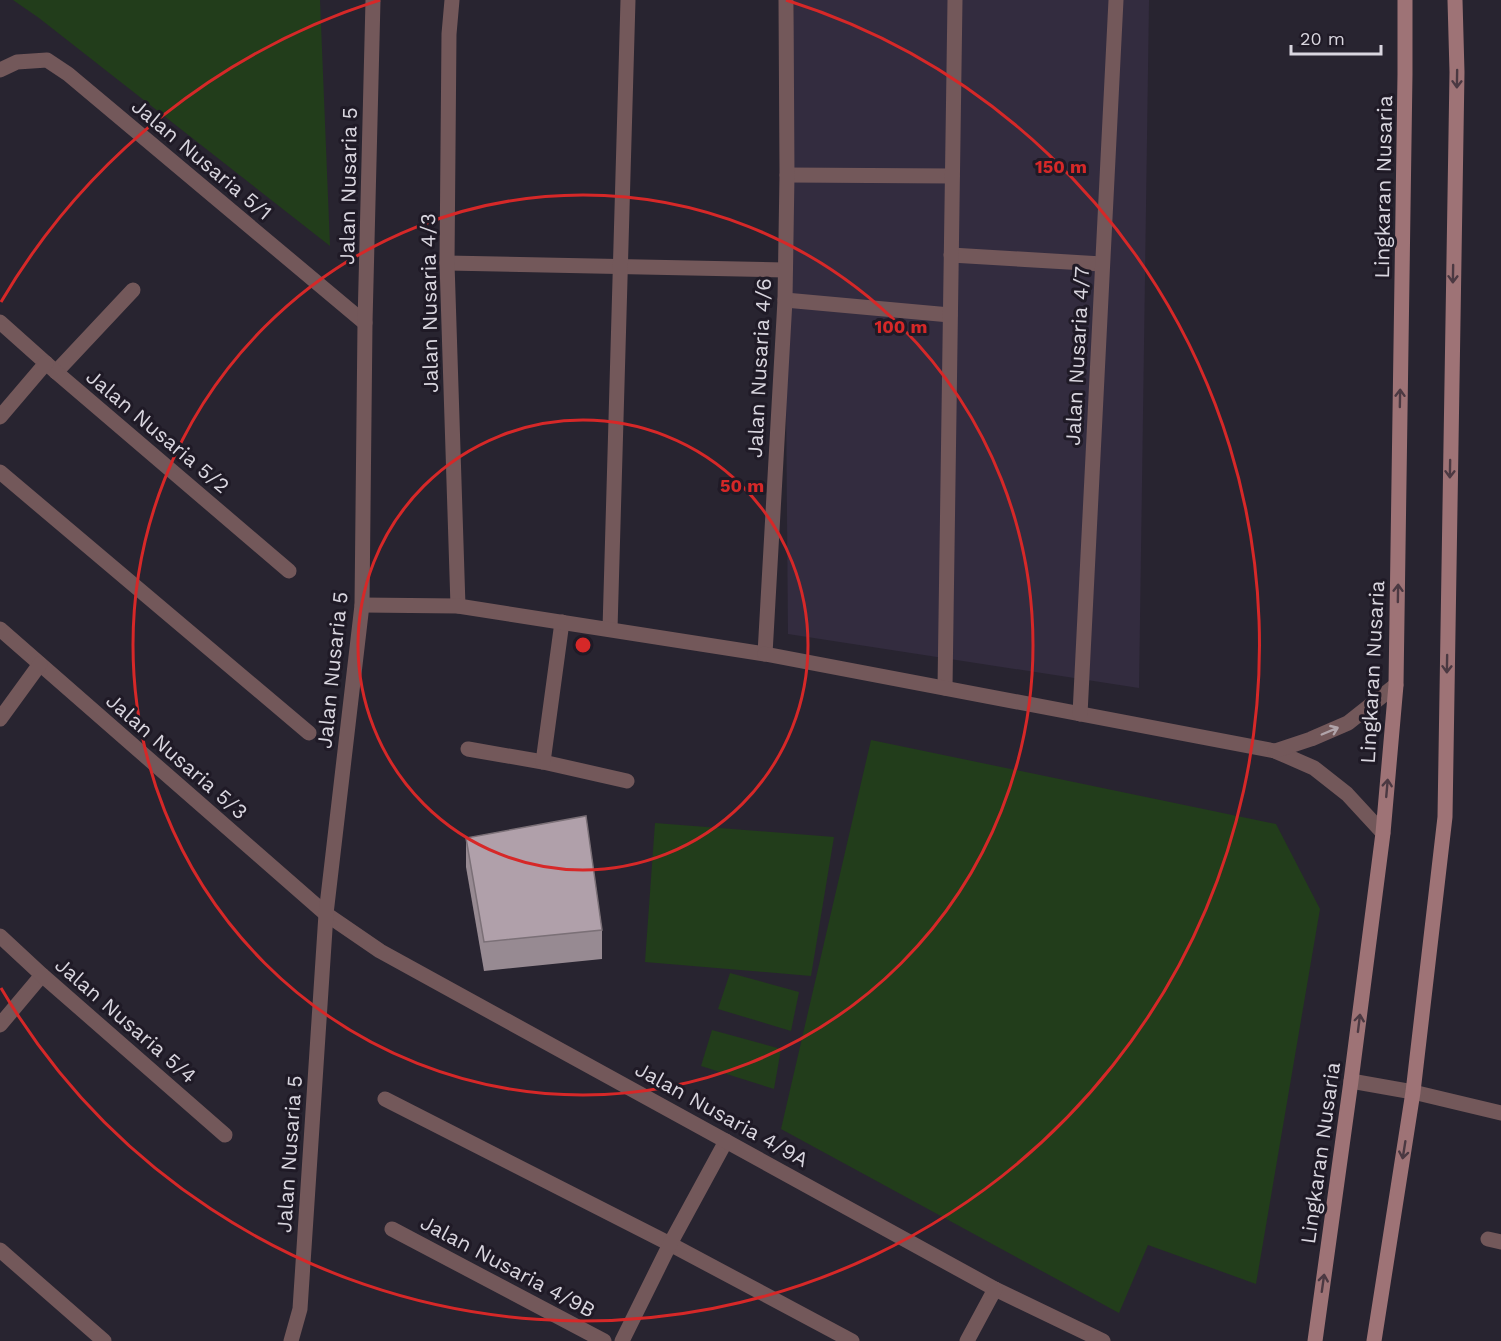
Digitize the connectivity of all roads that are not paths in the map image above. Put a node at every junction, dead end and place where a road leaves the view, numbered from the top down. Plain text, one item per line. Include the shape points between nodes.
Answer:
1 (373, 0) edge
2 (452, 0) edge
3 (628, 0) edge
4 (786, 0) edge
5 (955, 0) edge
6 (1116, 0) edge
7 (1405, 0) edge
8 (1455, 0) edge
9 (0, 70) edge
10 (787, 175) junction
11 (952, 176) junction
12 (951, 255) junction
13 (447, 262) junction
14 (1102, 264) junction
15 (620, 266) junction
16 (785, 270) junction
17 (133, 290) dead end
18 (785, 300) junction
19 (950, 315) junction
20 (0, 322) edge
21 (365, 323) junction
22 (51, 367) junction
23 (0, 417) edge
24 (0, 472) edge
25 (289, 571) dead end
26 (362, 604) junction
27 (458, 606) junction
28 (562, 622) junction
29 (0, 629) edge
30 (610, 629) junction
31 (765, 654) junction
32 (40, 664) junction
33 (1396, 685) junction
34 (945, 688) junction
35 (1080, 714) junction
36 (0, 719) edge
37 (309, 733) dead end
38 (468, 748) dead end
39 (1275, 751) junction
40 (543, 762) junction
41 (627, 781) dead end
42 (1383, 833) junction
43 (326, 914) junction
44 (0, 936) edge
45 (42, 975) junction
46 (0, 1025) edge
47 (1352, 1081) junction
48 (1413, 1092) junction
49 (385, 1099) dead end
50 (1501, 1113) edge
51 (225, 1135) dead end
52 (726, 1141) junction
53 (392, 1229) dead end
54 (669, 1244) junction
55 (0, 1250) edge
56 (995, 1288) junction
57 (104, 1341) edge
58 (291, 1341) edge
59 (604, 1341) edge
60 (622, 1341) edge
61 (852, 1341) edge
62 (967, 1341) edge
63 (1103, 1341) edge
64 (1315, 1341) edge
65 (1374, 1341) edge

1 - 21 street, Jalan Nusaria 5
2 - 13 street, Jalan Nusaria 4/3
3 - 15 street
4 - 10 street, Jalan Nusaria 4/6
5 - 11 street
6 - 14 street, Jalan Nusaria 4/7
33 -> 7 main road, Lingkaran Nusaria
8 -> 48 main road via 1444,817
9 - 21 street, Jalan Nusaria 5/1 via 17,62 47,60 68,74
10 - 11 street
10 - 16 street, Jalan Nusaria 4/6
11 - 12 street
12 - 14 street
12 - 19 street
13 - 15 street
13 - 27 street, Jalan Nusaria 4/3
14 - 35 street, Jalan Nusaria 4/7
15 - 16 street
15 - 30 street
16 - 18 street, Jalan Nusaria 4/6
17 - 22 street
18 - 19 street
18 - 31 street, Jalan Nusaria 4/6
19 - 34 street
20 - 22 street, Jalan Nusaria 5/2
21 - 26 street, Jalan Nusaria 5
22 - 23 street
22 - 25 street, Jalan Nusaria 5/2
24 - 37 street
26 - 27 street
26 - 43 street, Jalan Nusaria 5
27 - 28 street
28 - 30 street
28 - 40 street
29 - 32 street, Jalan Nusaria 5/3
30 - 31 street
31 - 34 street
32 - 36 street
32 - 43 street, Jalan Nusaria 5/3
39 -> 33 street via 1348,723
42 -> 33 main road, Lingkaran Nusaria
34 - 35 street
35 - 39 street
38 - 40 street
39 - 42 street via 1314,768 1347,794
40 - 41 street
47 -> 42 main road, Lingkaran Nusaria
43 - 52 street, Jalan Nusaria 4/9A via 380,951
43 - 58 street, Jalan Nusaria 5 via 300,1309
44 - 45 street, Jalan Nusaria 5/4
45 - 46 street
45 - 51 street, Jalan Nusaria 5/4
47 - 48 street
64 -> 47 main road, Lingkaran Nusaria
48 - 50 street
48 -> 65 main road
49 - 54 street
52 - 54 street
52 - 56 street, Jalan Nusaria 4/9A
53 - 59 street, Jalan Nusaria 4/9B
54 - 60 street
54 - 61 street
55 - 57 street
56 - 62 street
56 - 63 street, Jalan Nusaria 4/9A

